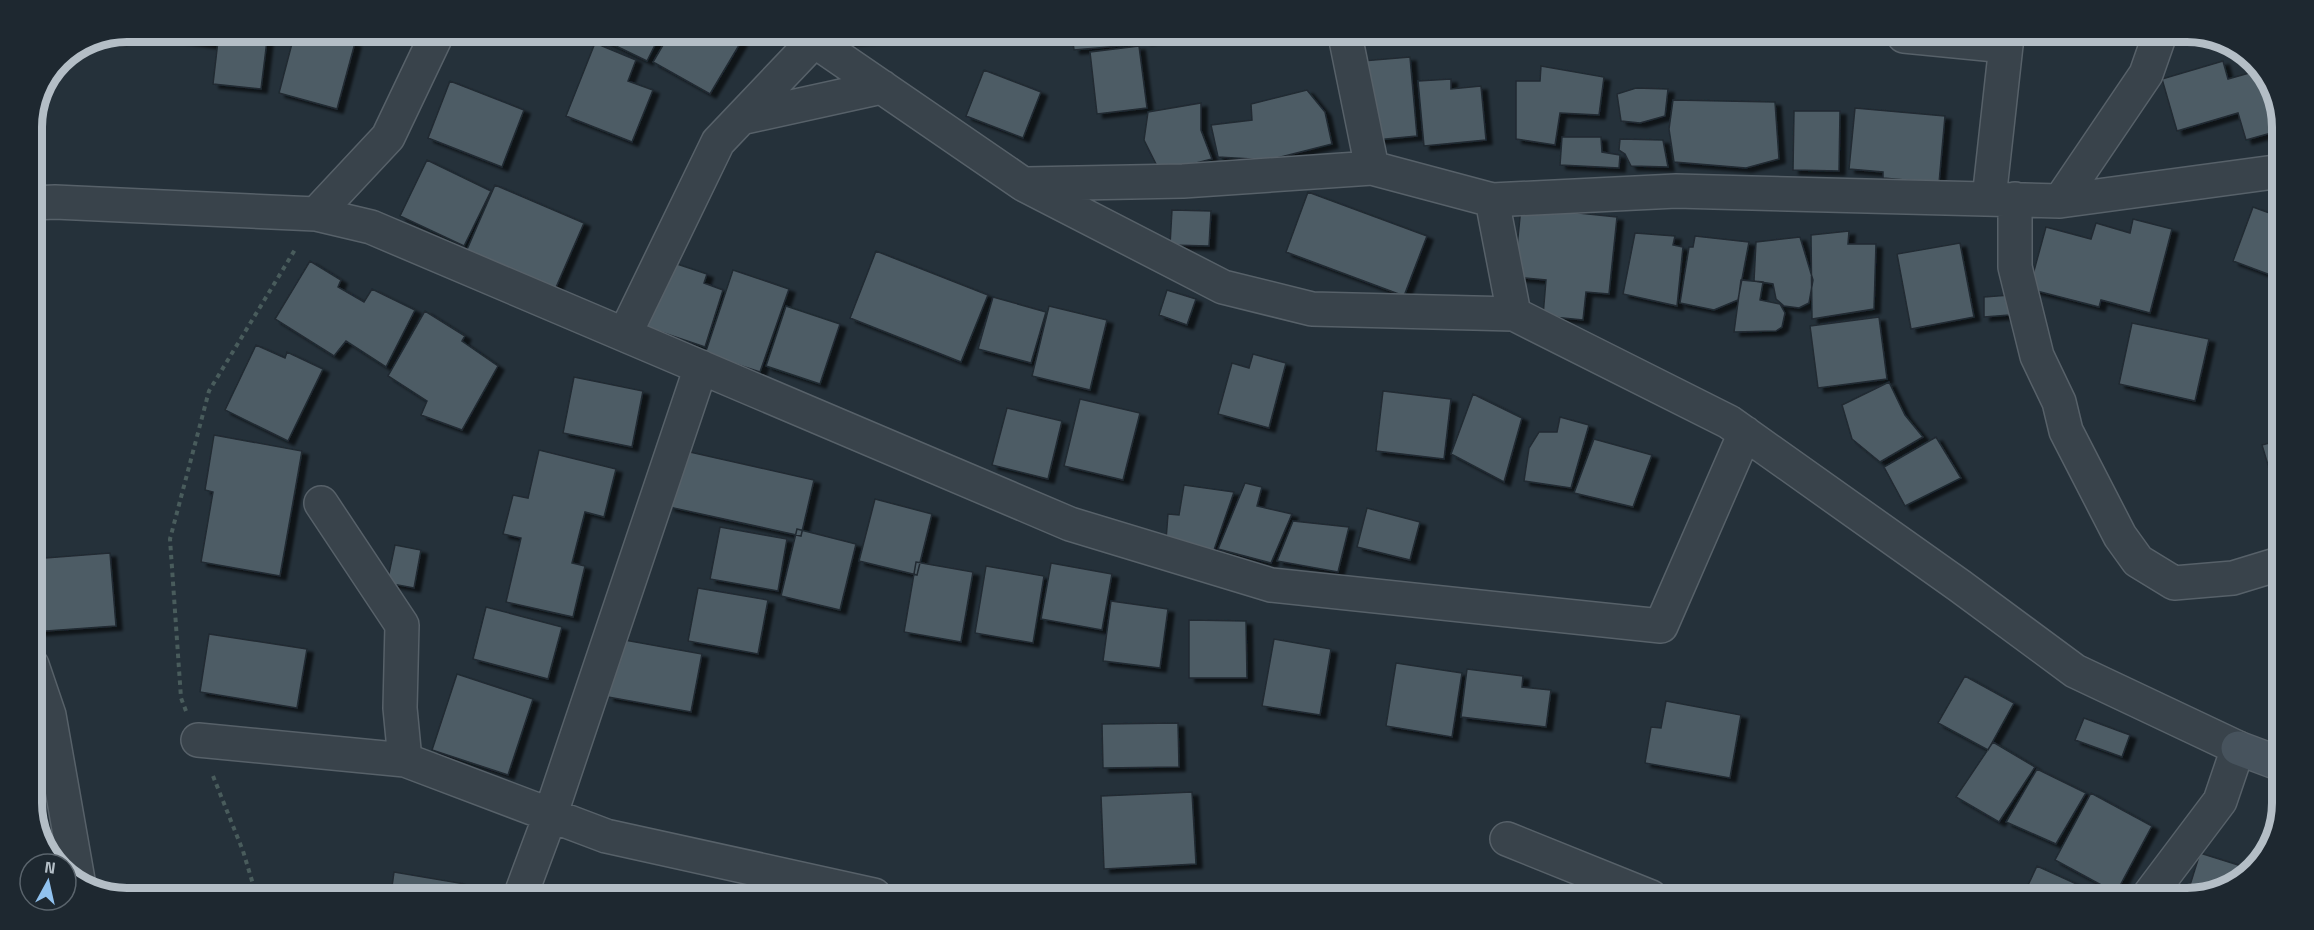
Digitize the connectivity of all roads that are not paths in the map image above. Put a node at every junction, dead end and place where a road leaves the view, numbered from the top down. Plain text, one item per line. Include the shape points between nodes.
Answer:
1 (433, 42) edge
2 (805, 42) edge
3 (816, 42) edge
4 (1347, 42) edge
5 (2006, 42) edge
6 (2157, 42) edge
7 (882, 87) junction
8 (741, 118) junction
9 (1372, 168) junction
10 (2272, 172) edge
11 (1023, 184) junction
12 (2002, 199) junction
13 (1492, 200) junction
14 (2060, 201) junction
15 (42, 203) edge
16 (316, 214) junction
17 (1514, 314) junction
18 (625, 334) junction
19 (701, 367) junction
20 (1745, 433) junction
21 (321, 503) dead end
22 (2272, 566) edge
23 (42, 694) edge
24 (198, 740) road end
25 (2238, 748) junction
26 (405, 760) junction
27 (2272, 761) edge
28 (550, 816) junction
29 (1507, 839) dead end
30 (73, 852) edge
31 (523, 888) edge
32 (842, 888) edge
33 (1629, 888) edge
34 (2155, 888) edge

1 - 16 street via 388,137
2 - 8 street
3 - 7 street
4 - 9 street
5 - 12 street
6 - 14 street via 2146,74
7 - 8 street
7 - 11 street
8 - 18 street via 718,142
9 - 11 street via 1183,181
9 - 13 street
10 - 14 street
11 - 17 street via 1223,287 1312,309
12 - 13 street via 1676,191
12 - 14 street
12 - 22 street via 2037,356 2059,402 2066,431 2120,536 2138,561 2174,583 2233,578
13 - 17 street
15 - 16 street
16 - 18 street via 371,227
17 - 20 street
18 - 19 street
19 - 20 street via 1070,524 1271,585 1660,626
19 - 28 street
20 - 25 street via 2075,671
21 - 26 street via 402,625 400,708
23 - 30 street
24 - 26 street
25 - 27 main road
25 - 34 street via 2220,801
26 - 28 street
28 - 31 street
28 - 32 street via 606,836
29 - 33 street

